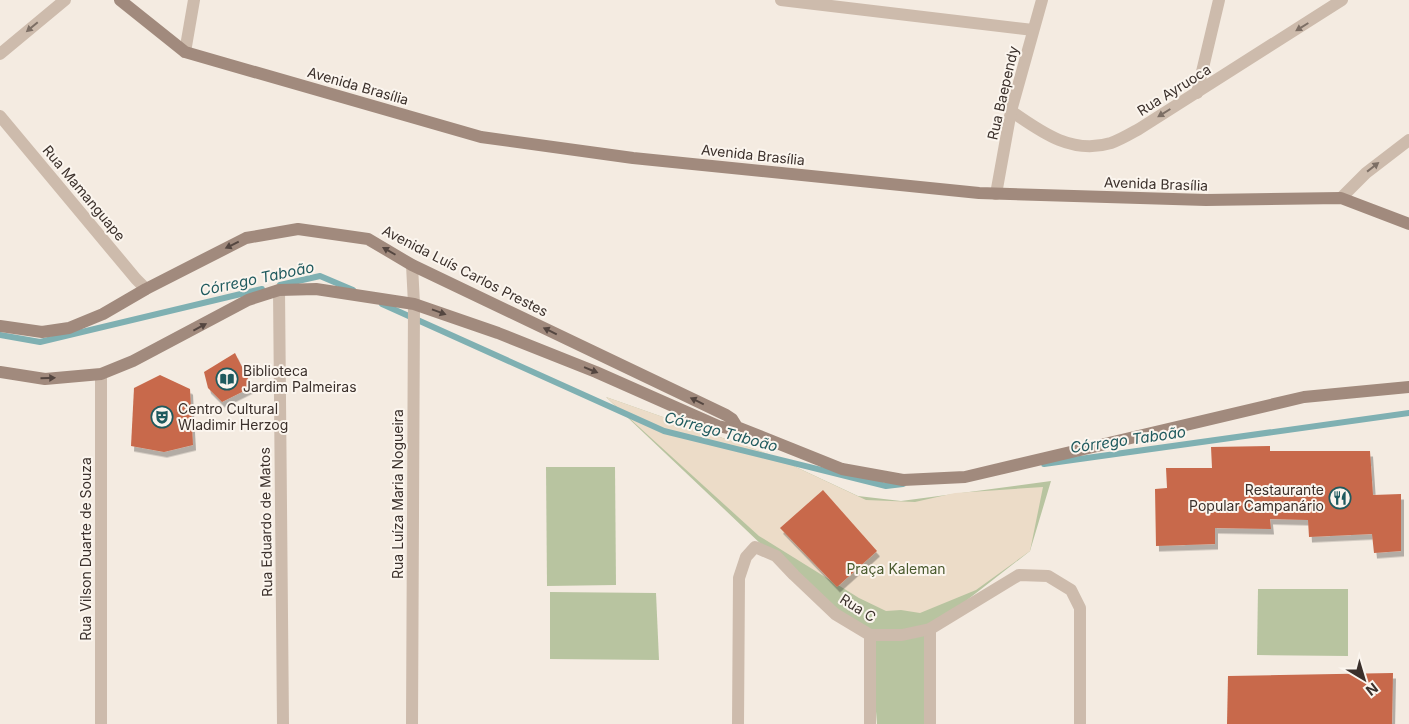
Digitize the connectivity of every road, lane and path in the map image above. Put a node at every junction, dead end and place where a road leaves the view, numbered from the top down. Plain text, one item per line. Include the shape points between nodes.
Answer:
1 (65, 0) edge
2 (120, 0) edge
3 (194, 0) edge
4 (781, 0) edge
5 (1042, 0) edge
6 (1219, 0) edge
7 (1342, 0) edge
8 (1033, 30) junction
9 (186, 52) junction
10 (0, 54) edge
11 (1197, 93) junction
12 (1012, 111) junction
13 (0, 116) edge
14 (1409, 140) edge
15 (996, 194) junction
16 (1341, 198) junction
17 (1409, 224) edge
18 (412, 265) junction
19 (146, 289) junction
20 (279, 290) junction
21 (414, 304) junction
22 (0, 326) edge
23 (0, 372) edge
24 (101, 374) junction
25 (1409, 387) edge
26 (737, 426) junction
27 (930, 629) junction
28 (870, 635) junction
29 (101, 724) edge
30 (283, 724) edge
31 (412, 724) edge
32 (738, 724) edge
33 (870, 724) edge
34 (930, 724) edge
35 (1080, 724) edge

1 -> 10 street
2 - 9 street, Avenida Brasília
3 - 9 street
4 - 8 street
5 - 8 street, Rua Baependy
6 - 11 street
7 -> 11 street, Rua Ayruoca
8 - 12 street, Rua Baependy
9 - 15 street, Avenida Brasília via 480,138 633,158
11 -> 12 street, Rua Ayruoca via 1139,129 1110,143 1091,146 1063,143 1043,134
12 - 15 street, Rua Baependy
13 - 19 street, Rua Mamanguape
16 -> 14 street via 1366,173
15 - 16 street, Avenida Brasília via 1206,200
16 - 17 street, Avenida Brasília
18 -> 19 street, Avenida Luís Carlos Prestes via 368,239 298,229 246,238
18 - 21 street, Rua Luíza Maria Nogueira
26 -> 18 street, Avenida Luís Carlos Prestes via 726,415
19 - 22 street, Avenida Luís Carlos Prestes via 103,314 69,328 42,332
20 - 21 street, Avenida Luís Carlos Prestes via 316,289
24 -> 20 street, Avenida Luís Carlos Prestes via 133,361 248,300
20 - 30 street, Rua Eduardo de Matos
21 -> 26 street, Avenida Luís Carlos Prestes via 596,372 725,429
21 - 31 street, Rua Luíza Maria Nogueira
23 -> 24 street, Avenida Luís Carlos Prestes via 45,379
24 - 29 street, Rua Vilson Duarte de Souza
25 - 26 street, Avenida Luís Carlos Prestes via 1304,397 965,477 903,480 842,468
27 - 28 street, Rua C via 902,635
27 - 34 street
27 - 35 street, Rua C via 1019,575 1048,576 1071,590 1080,608
28 - 32 street, Rua C via 836,614 776,556 755,547 746,557 739,578
28 - 33 street

